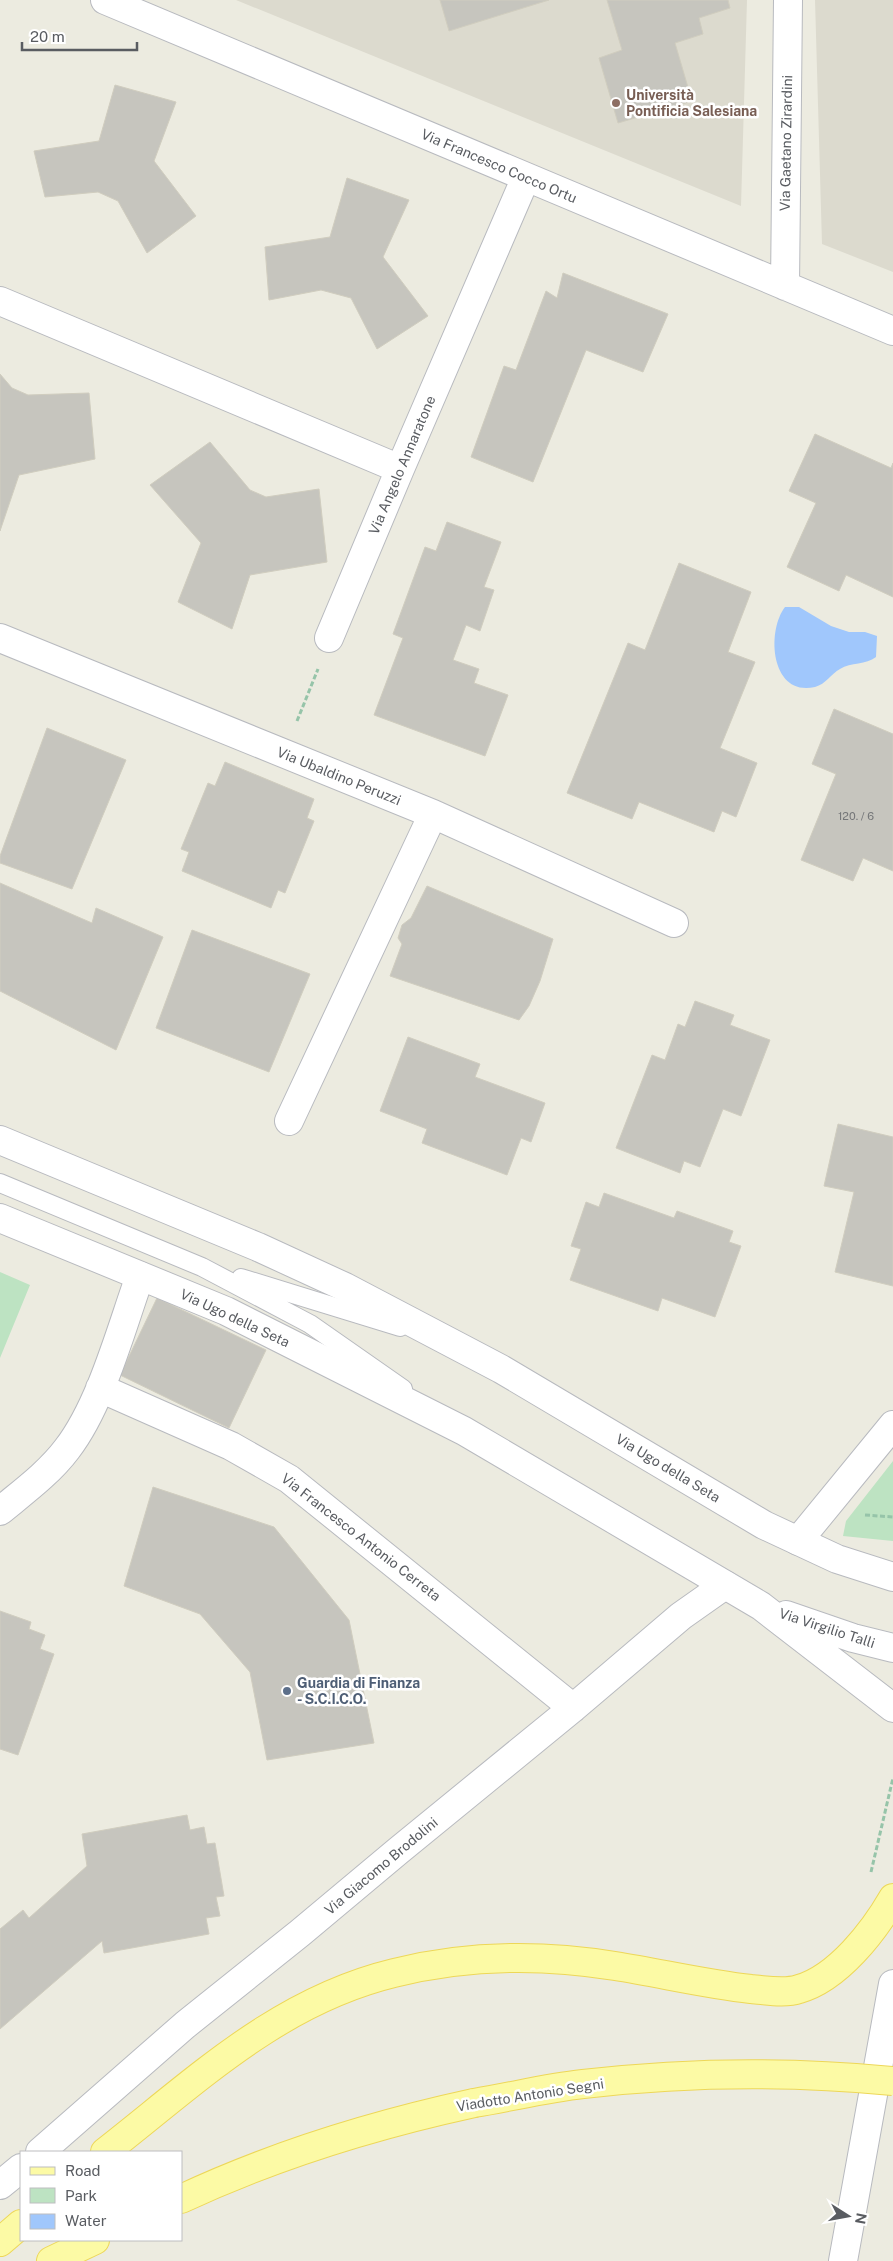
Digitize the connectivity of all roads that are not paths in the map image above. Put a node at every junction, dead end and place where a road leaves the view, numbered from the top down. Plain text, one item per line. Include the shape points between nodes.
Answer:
1 (106, 0) edge
2 (788, 0) edge
3 (526, 177) junction
4 (785, 286) junction
5 (0, 301) edge
6 (893, 331) edge
7 (400, 469) junction
8 (0, 638) edge
9 (329, 638) road end
10 (433, 814) junction
11 (674, 923) dead end
12 (289, 1121) dead end
13 (0, 1140) edge
14 (0, 1182) edge
15 (0, 1218) edge
16 (202, 1267) junction
17 (140, 1276) junction
18 (450, 1343) junction
19 (100, 1388) junction
20 (893, 1424) edge
21 (464, 1431) junction
22 (0, 1511) edge
23 (798, 1541) junction
24 (893, 1576) edge
25 (725, 1584) junction
26 (761, 1606) junction
27 (893, 1648) edge
28 (573, 1708) junction
29 (893, 1708) edge
30 (893, 1898) edge
31 (893, 1984) edge
32 (893, 2081) edge
33 (41, 2151) edge
34 (107, 2151) edge
35 (20, 2169) edge
36 (0, 2185) edge
37 (182, 2199) edge
38 (20, 2225) edge
39 (92, 2241) edge
40 (0, 2242) edge
41 (51, 2261) edge
42 (842, 2261) edge

1 - 3 street, Via Francesco Cocco Ortu
2 - 4 street, Via Gaetano Zirardini
3 - 4 street, Via Francesco Cocco Ortu
3 - 7 street, Via Angelo Annaratone
4 - 6 street, Via Francesco Cocco Ortu
5 - 7 street
7 - 9 street, Via Angelo Annaratone
8 - 10 street, Via Ubaldino Peruzzi
10 - 11 street, Via Ubaldino Peruzzi
10 - 12 street
13 - 18 street, Via Ugo della Seta via 282,1257
14 - 16 lane, Via Ugo della Seta
15 - 17 street, Via Ugo della Seta
16 - 18 lane, Via Ugo della Seta
16 - 21 lane, Via Ugo della Seta via 310,1324
17 - 19 street
17 - 21 street, Via Ugo della Seta via 226,1311
18 - 23 street, Via Ugo della Seta via 501,1369 764,1525
19 - 22 street via 68,1448
19 - 28 street, Via Francesco Antonio Cerreta via 231,1446 289,1479
20 - 23 street
21 - 25 street, Via Ugo della Seta
23 - 24 street, Via Ugo della Seta via 837,1559
25 - 26 street, Via Ugo della Seta
25 - 28 street, Via Giacomo Brodolini via 680,1616
26 - 27 street, Via Virgilio Talli via 853,1638
26 - 29 street
28 - 33 street, Via Giacomo Brodolini via 185,2025
30 - 34 main road via 861,1943 838,1966 808,1986 789,1991 740,1988 591,1962 537,1958 466,1960 374,1979 313,2002 260,2031 212,2065
31 - 42 street
32 - 37 main road, Viadotto Antonio Segni, bridge via 765,2073 581,2084 474,2103 390,2123 316,2145
35 - 36 street
38 - 40 main road
39 - 41 main road

